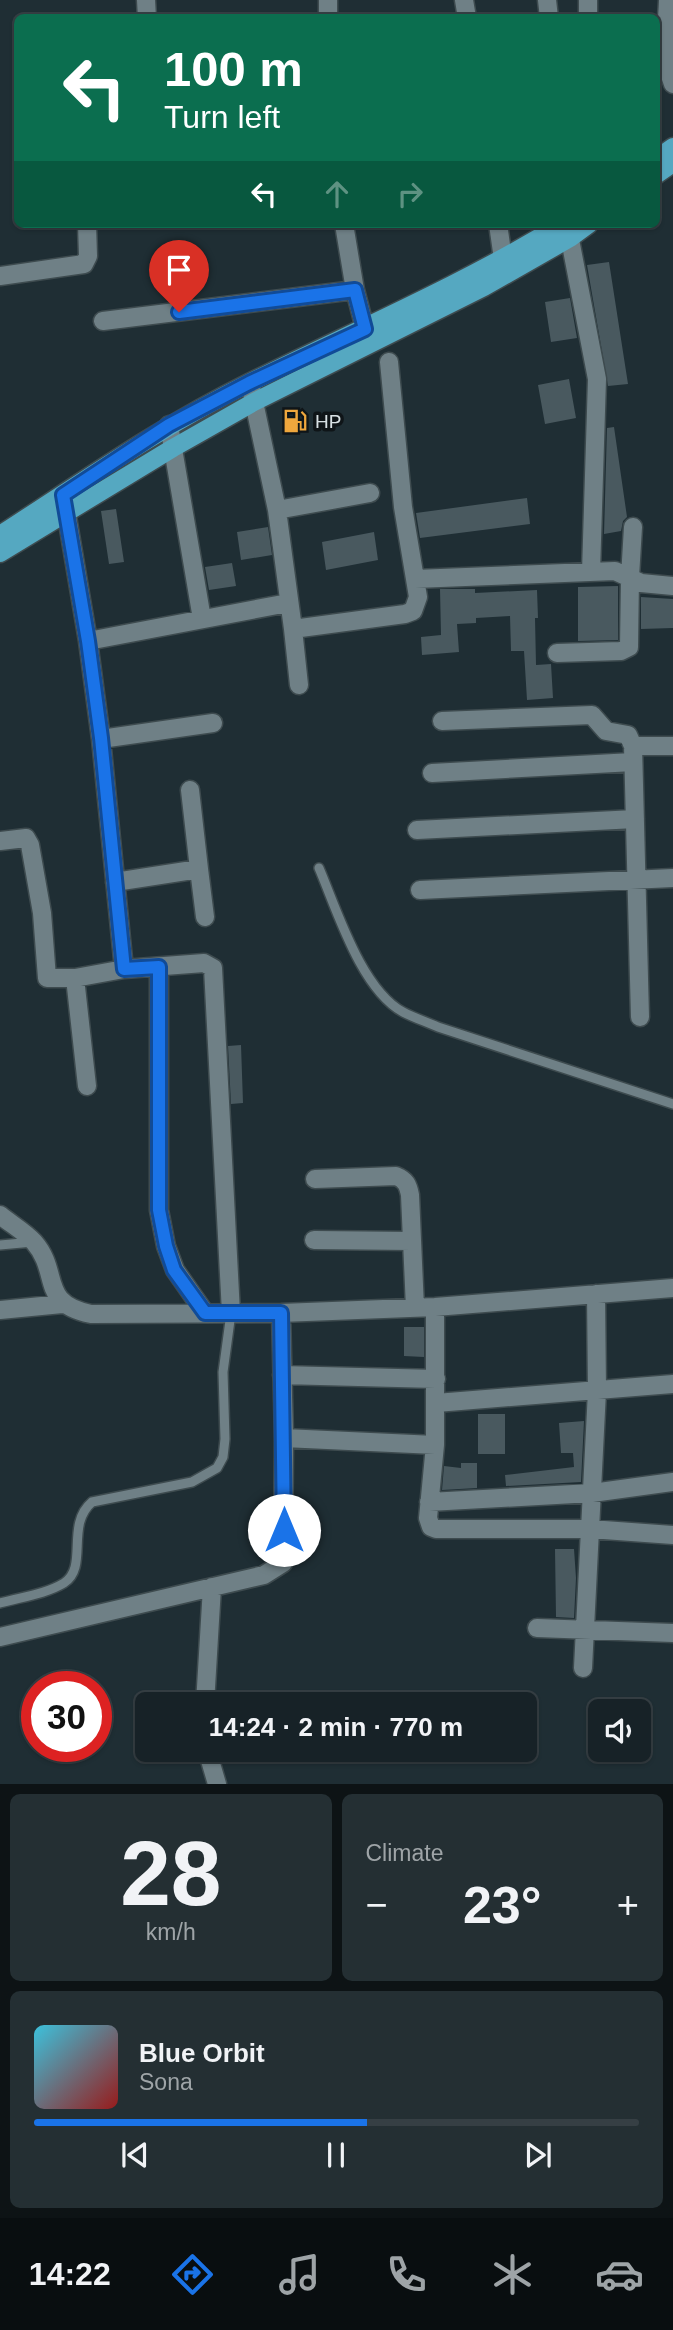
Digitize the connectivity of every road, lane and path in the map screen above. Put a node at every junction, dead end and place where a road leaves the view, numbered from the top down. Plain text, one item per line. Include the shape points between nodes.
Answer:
1 (668, 0) edge
2 (673, 84) edge
3 (87, 228) edge
4 (345, 228) edge
5 (499, 228) edge
6 (566, 229) edge
7 (503, 258) junction
8 (0, 276) edge
9 (355, 290) junction
10 (103, 321) dead end
11 (367, 337) junction
12 (389, 362) dead end
13 (249, 383) junction
14 (254, 402) junction
15 (169, 425) junction
16 (173, 448) junction
17 (370, 493) dead end
18 (65, 503) junction
19 (277, 510) junction
20 (633, 527) dead end
21 (0, 535) edge
22 (0, 553) edge
23 (591, 572) junction
24 (630, 577) junction
25 (415, 579) junction
26 (673, 586) edge
27 (288, 603) junction
28 (202, 620) junction
29 (293, 629) junction
30 (88, 641) junction
31 (557, 653) dead end
32 (299, 685) dead end
33 (442, 721) dead end
34 (214, 723) dead end
35 (101, 738) junction
36 (673, 746) edge
37 (633, 754) junction
38 (432, 773) dead end
39 (190, 790) dead end
40 (635, 819) junction
41 (418, 830) dead end
42 (0, 841) edge
43 (319, 868) dead end
44 (199, 869) junction
45 (673, 878) edge
46 (635, 879) junction
47 (115, 882) junction
48 (420, 890) dead end
49 (205, 918) dead end
50 (159, 967) junction
51 (124, 969) junction
52 (75, 978) junction
53 (640, 1017) dead end
54 (87, 1086) dead end
55 (673, 1104) edge
56 (315, 1179) dead end
57 (0, 1215) edge
58 (314, 1240) dead end
59 (412, 1241) junction
60 (34, 1242) junction
61 (0, 1245) edge
62 (673, 1289) edge
63 (596, 1294) junction
64 (62, 1304) junction
65 (435, 1307) junction
66 (415, 1308) junction
67 (0, 1310) edge
68 (205, 1313) junction
69 (231, 1313) junction
70 (281, 1313) junction
71 (282, 1375) junction
72 (436, 1379) junction
73 (673, 1384) edge
74 (597, 1391) junction
75 (436, 1404) junction
76 (284, 1438) junction
77 (435, 1446) junction
78 (673, 1482) edge
79 (592, 1493) junction
80 (429, 1502) junction
81 (590, 1529) junction
82 (673, 1535) edge
83 (212, 1587) junction
84 (0, 1603) edge
85 (537, 1629) dead end
86 (585, 1629) junction
87 (673, 1633) edge
88 (0, 1636) edge
89 (583, 1668) dead end
90 (206, 1692) edge
91 (211, 1762) edge
92 (217, 1784) edge

1 - 2 street via 666,46
3 - 8 street via 84,264
4 - 9 street
5 - 7 street
6 - 7 main road
6 - 11 main road via 484,287
6 - 23 street via 597,379
7 - 11 main road
9 - 10 street
9 - 11 street
11 - 13 main road
11 - 14 main road
12 - 25 street
13 - 14 street
13 - 15 main road
14 - 16 main road
14 - 19 street
15 - 16 street
15 - 18 main road
16 - 18 main road
16 - 28 street
17 - 19 street
18 - 21 main road
18 - 22 main road
18 - 30 street
19 - 27 street
20 - 24 street
23 - 24 street via 615,571
23 - 25 street
24 - 26 street via 641,583
24 - 31 street via 629,647
25 - 29 street via 418,597 413,611
27 - 28 street
27 - 29 street
28 - 30 street
29 - 32 street
30 - 35 street
33 - 37 street via 592,715 606,731 628,735
34 - 35 street
35 - 47 street
36 - 37 street
37 - 38 street
37 - 40 street
39 - 44 street
40 - 41 street
40 - 46 street
42 - 52 street via 26,838 30,845 43,924 45,976
43 - 55 lane via 362,967 379,992 401,1011
44 - 47 street
44 - 49 street
45 - 46 street
46 - 48 street
46 - 53 street
47 - 51 street
50 - 51 street
50 - 68 street via 159,1210 174,1270
50 - 69 street via 204,964 211,965 215,973
51 - 52 street
52 - 54 street
56 - 59 street via 403,1179 410,1195
57 - 60 street
58 - 59 street
59 - 66 street
60 - 61 lane
60 - 64 street
62 - 63 street
63 - 65 street
63 - 74 street
64 - 67 street
64 - 68 street via 91,1314
65 - 66 street
65 - 72 street
66 - 70 street
68 - 69 street
69 - 70 street
69 - 84 lane via 223,1372 225,1439 217,1468 192,1482 92,1502 79,1521 71,1577 51,1589
70 - 71 street
71 - 72 street
71 - 76 street
72 - 75 street
73 - 74 street
74 - 75 street
74 - 79 street
75 - 77 street
76 - 77 street
76 - 83 street via 283,1563 264,1575
77 - 80 street
78 - 79 street
79 - 80 street
79 - 81 street
80 - 81 street via 429,1523 436,1529
81 - 82 street
81 - 86 street
83 - 88 street
83 - 90 street
85 - 86 street
86 - 87 street
86 - 89 street
91 - 92 street

